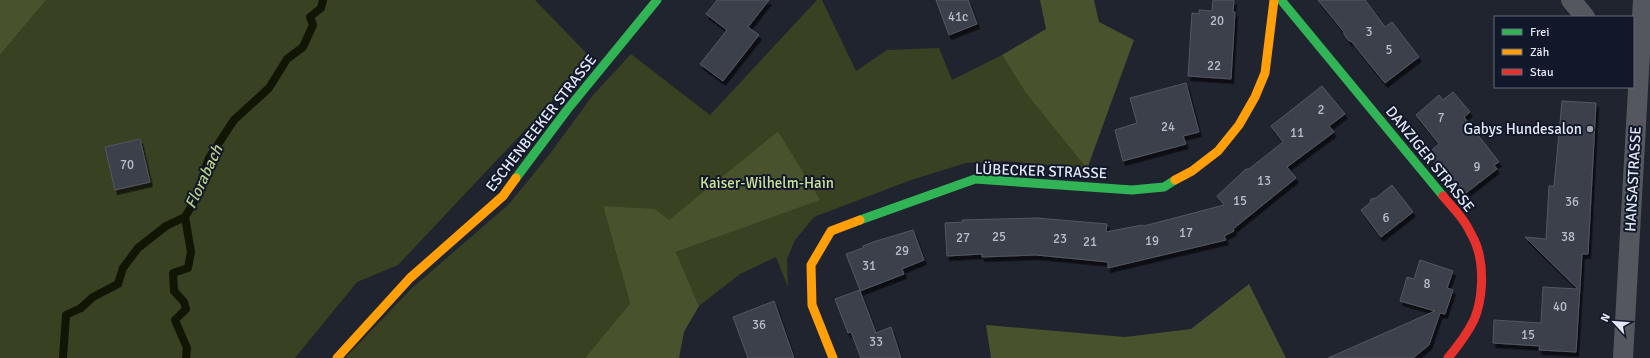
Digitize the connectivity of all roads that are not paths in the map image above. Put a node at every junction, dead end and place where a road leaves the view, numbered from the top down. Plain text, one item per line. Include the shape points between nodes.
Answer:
1 (657, 0) edge
2 (1274, 0) edge
3 (1281, 0) edge
4 (1571, 0) edge
5 (1643, 0) edge
6 (1584, 16) edge
7 (1636, 80) edge
8 (337, 358) edge
9 (833, 358) edge
10 (1448, 358) edge
11 (1623, 358) edge

1 - 8 street, ESCHENBEEKER STRASSE via 566,110 504,196 410,278
2 - 9 street, LÜBECKER STRASSE via 1265,74 1239,125 1218,151 1192,171 1164,187 1132,190 975,180 831,231 811,265 812,305
3 - 10 street, DANZIGER STRASSE via 1467,226 1477,247 1481,291 1474,318
4 - 6 street
5 - 7 street, HANSASTRASSE
7 - 11 street, HANSASTRASSE

